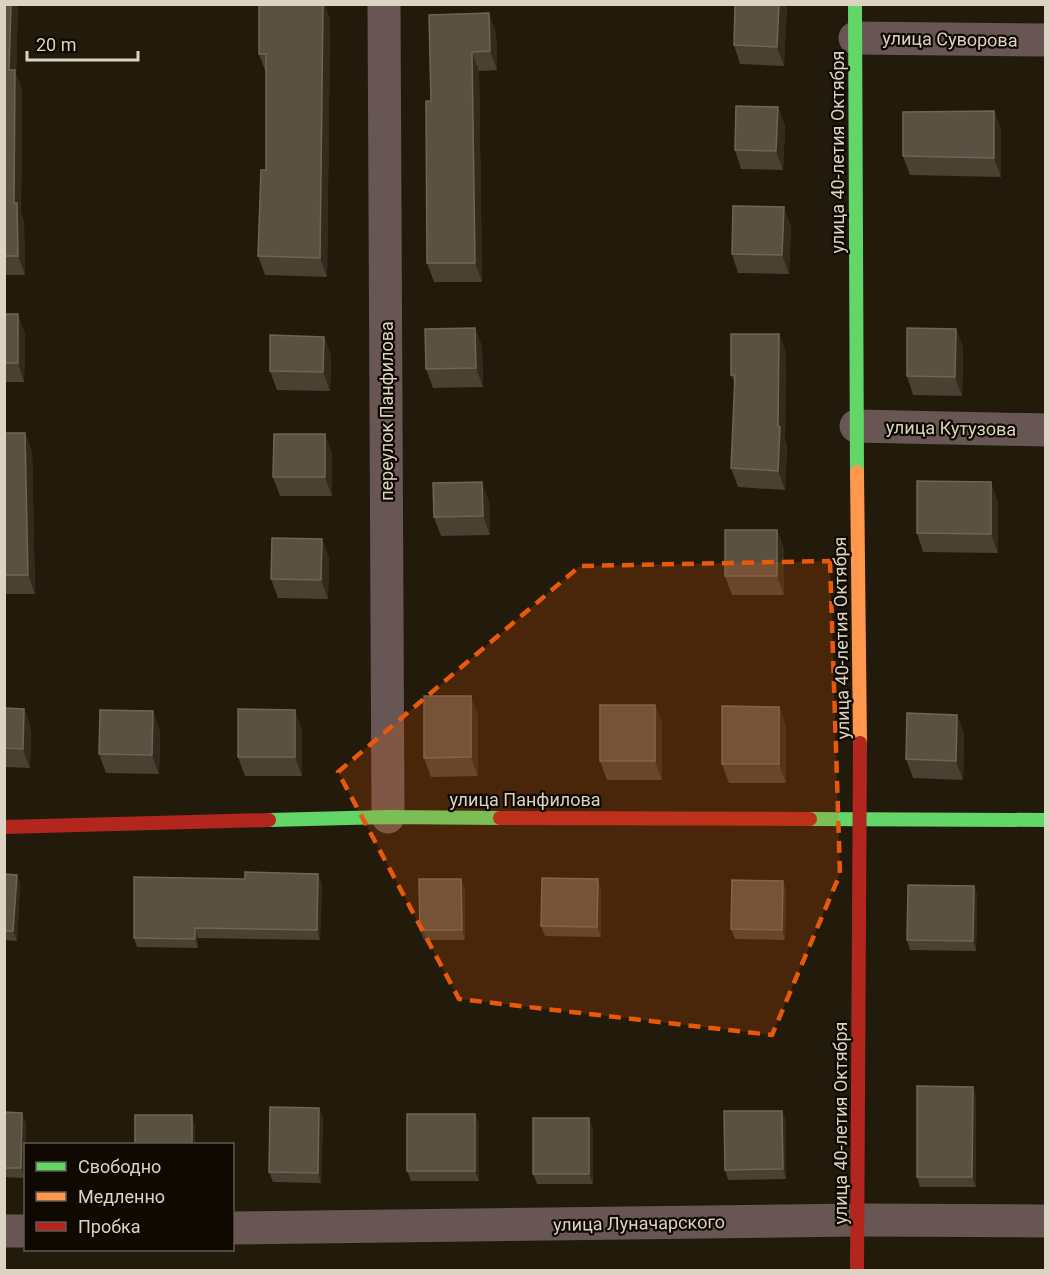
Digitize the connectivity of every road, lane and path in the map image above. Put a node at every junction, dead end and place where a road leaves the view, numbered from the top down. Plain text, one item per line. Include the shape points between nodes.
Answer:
1 (384, 4) edge
2 (855, 4) edge
3 (855, 38) junction
4 (1046, 40) edge
5 (856, 426) junction
6 (1046, 430) edge
7 (388, 817) junction
8 (861, 818) junction
9 (1046, 820) edge
10 (4, 827) edge
11 (858, 1220) junction
12 (1046, 1221) edge
13 (234, 1228) edge
14 (4, 1231) edge
15 (24, 1231) edge
16 (857, 1270) edge

1 - 7 street, переулок Панфилова
2 - 3 street, улица 40-летия Октября
3 - 4 street, улица Суворова
3 - 5 street, улица 40-летия Октября
5 - 6 street, улица Кутузова
5 - 8 street, улица 40-летия Октября
7 - 8 street, улица Панфилова
7 - 10 street, улица Панфилова
8 - 9 street, улица Панфилова
8 - 11 street, улица 40-летия Октября
11 - 12 street, улица Луначарского
11 - 13 street, улица Луначарского
11 - 16 street, улица 40-летия Октября
14 - 15 street

